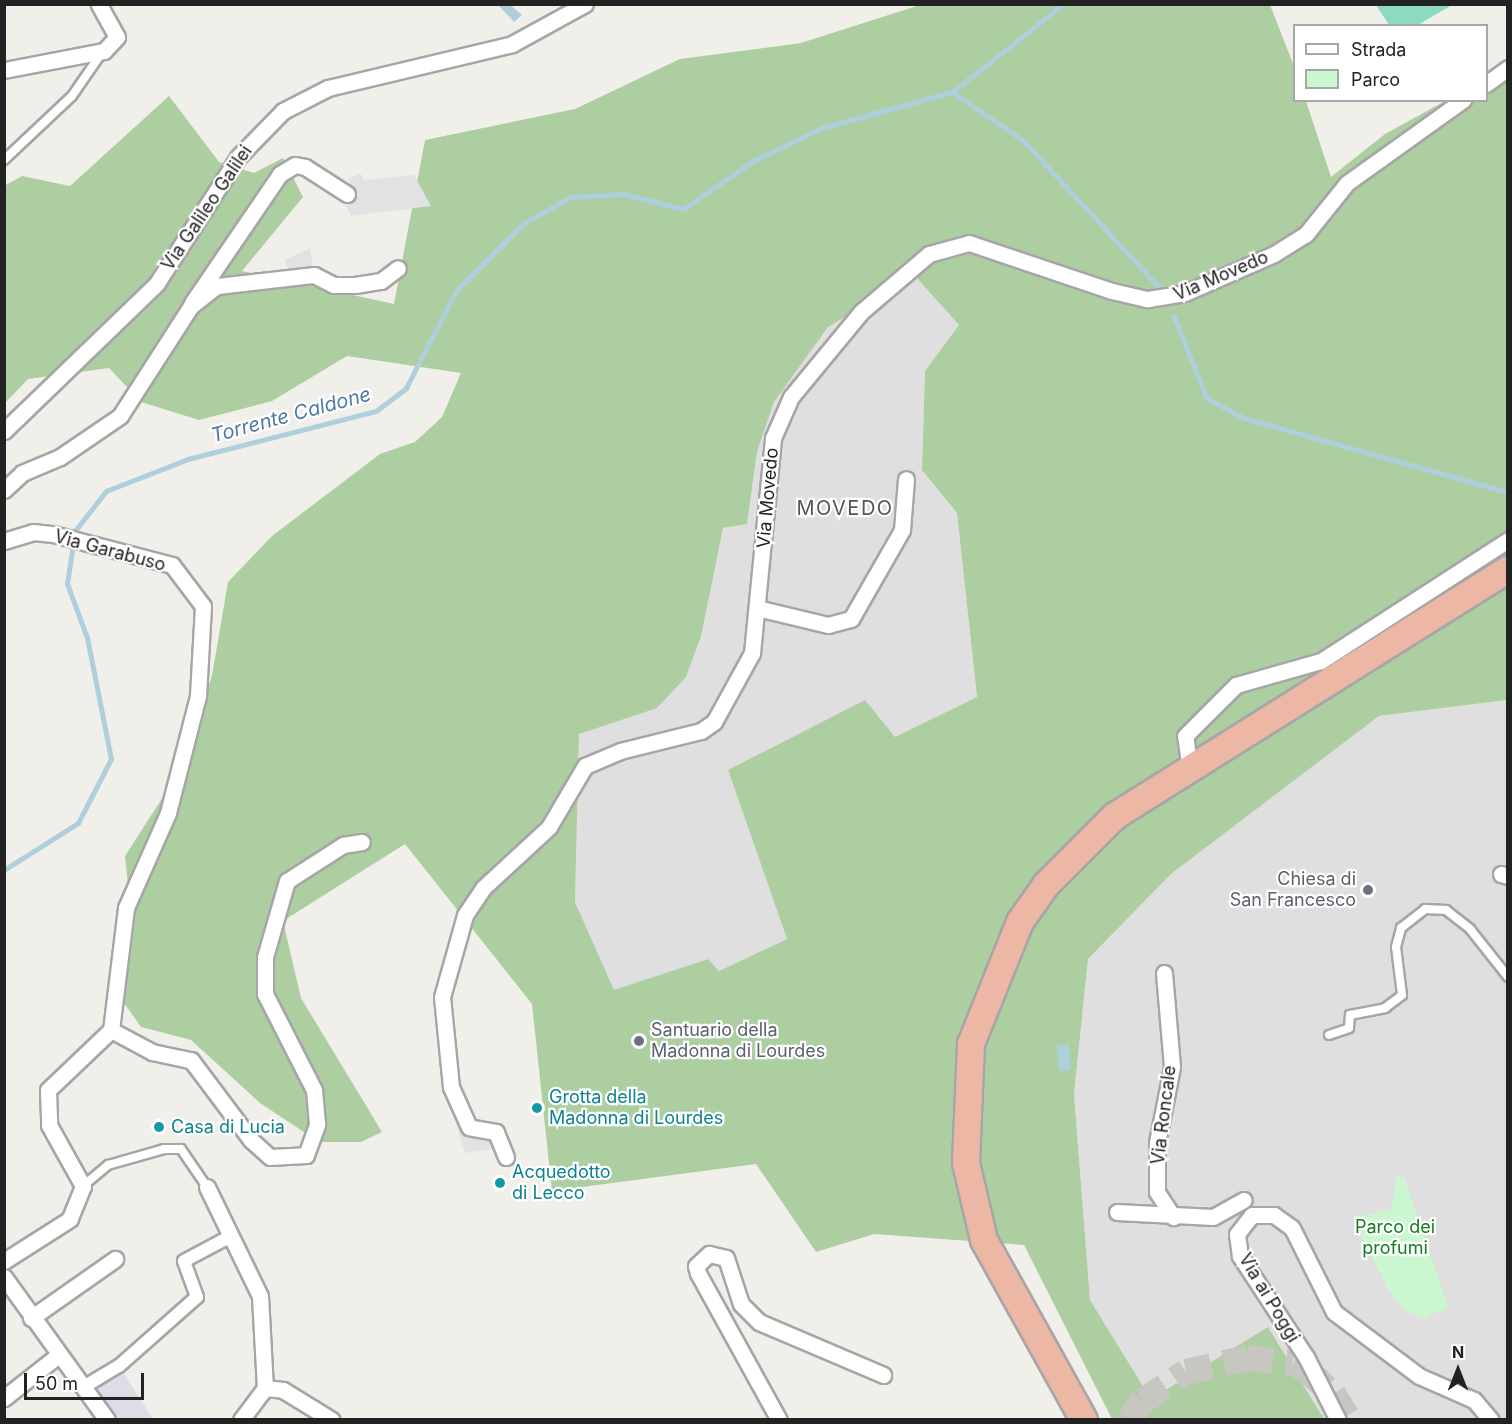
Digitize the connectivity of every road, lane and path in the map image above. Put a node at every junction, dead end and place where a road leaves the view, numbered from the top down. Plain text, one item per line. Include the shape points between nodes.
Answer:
1 (99, 4) edge
2 (585, 4) edge
3 (104, 51) junction
4 (1508, 68) edge
5 (4, 70) edge
6 (1488, 83) edge
7 (1460, 102) edge
8 (4, 160) edge
9 (347, 194) dead end
10 (398, 268) dead end
11 (191, 306) junction
12 (4, 431) edge
13 (906, 478) dead end
14 (4, 490) edge
15 (1508, 540) edge
16 (4, 541) edge
17 (1508, 569) edge
18 (757, 608) junction
19 (1190, 770) junction
20 (362, 842) dead end
21 (1164, 972) dead end
22 (1508, 977) edge
23 (111, 1030) junction
24 (1329, 1035) dead end
25 (506, 1156) dead end
26 (83, 1186) junction
27 (207, 1187) joint
28 (1117, 1212) dead end
29 (1173, 1217) junction
30 (1246, 1223) junction
31 (231, 1236) junction
32 (115, 1259) dead end
33 (4, 1261) edge
34 (4, 1277) edge
35 (31, 1318) junction
36 (57, 1356) junction
37 (884, 1375) dead end
38 (87, 1385) junction
39 (265, 1388) junction
40 (4, 1398) edge
41 (107, 1419) edge
42 (241, 1419) edge
43 (330, 1419) edge
44 (779, 1419) edge
45 (1084, 1419) edge
46 (1338, 1419) edge
47 (1491, 1419) edge

1 - 3 street via 117,37
2 - 12 street, Via Galileo Galilei via 512,44 328,88 283,111 239,156 157,283
3 - 5 street
3 - 8 lane via 72,96
4 - 6 street
7 - 18 street, Via Movedo via 1347,183 1306,234 1275,254 1166,299 1112,291 969,243 929,254 861,312 791,397 769,456
9 - 11 street via 305,167 295,165 280,174
10 - 11 street via 381,281 355,285 334,285 314,275 217,286
11 - 14 street via 120,416 60,457 22,473
13 - 18 street via 902,530 851,619 828,625
15 - 19 street via 1321,661 1236,685 1185,735
16 - 23 street, Via Garabuso via 33,532 53,534 172,565 202,606 198,696 168,813 126,908
17 - 19 highway
18 - 25 street, Via Movedo via 752,653 714,722 701,731 620,751 585,766 549,827 483,888 465,915 445,971 442,997 451,1087 469,1128 496,1132
19 - 45 highway via 1115,816 1046,885 999,964 971,1044 966,1163 984,1240
20 - 23 street via 343,845 287,881 265,957 265,994 314,1090 318,1124 306,1155 270,1156 251,1140 191,1060 152,1052
21 - 29 street, Via Roncale via 1172,1067 1157,1143 1157,1192
22 - 24 lane via 1470,929 1446,910 1425,909 1401,928 1396,947 1402,995 1385,1008 1350,1015 1349,1028
23 - 26 street via 48,1090 49,1125
26 - 27 lane via 108,1165 164,1149 181,1149
26 - 33 street via 70,1219
27 - 31 street
28 - 29 street
29 - 30 street via 1213,1217 1238,1205
30 - 46 street, Via ai Poggi via 1237,1234 1240,1256 1306,1357
30 - 47 street via 1252,1215 1274,1215 1292,1228 1334,1312 1419,1376 1474,1400
31 - 38 street via 184,1261 197,1297 119,1366
31 - 39 street via 260,1296
32 - 35 street
34 - 35 street
35 - 36 street
36 - 38 street
36 - 40 street
37 - 44 street via 759,1322 741,1304 726,1258 709,1254 696,1266 698,1273
38 - 41 street
39 - 42 street
39 - 43 street via 282,1389

